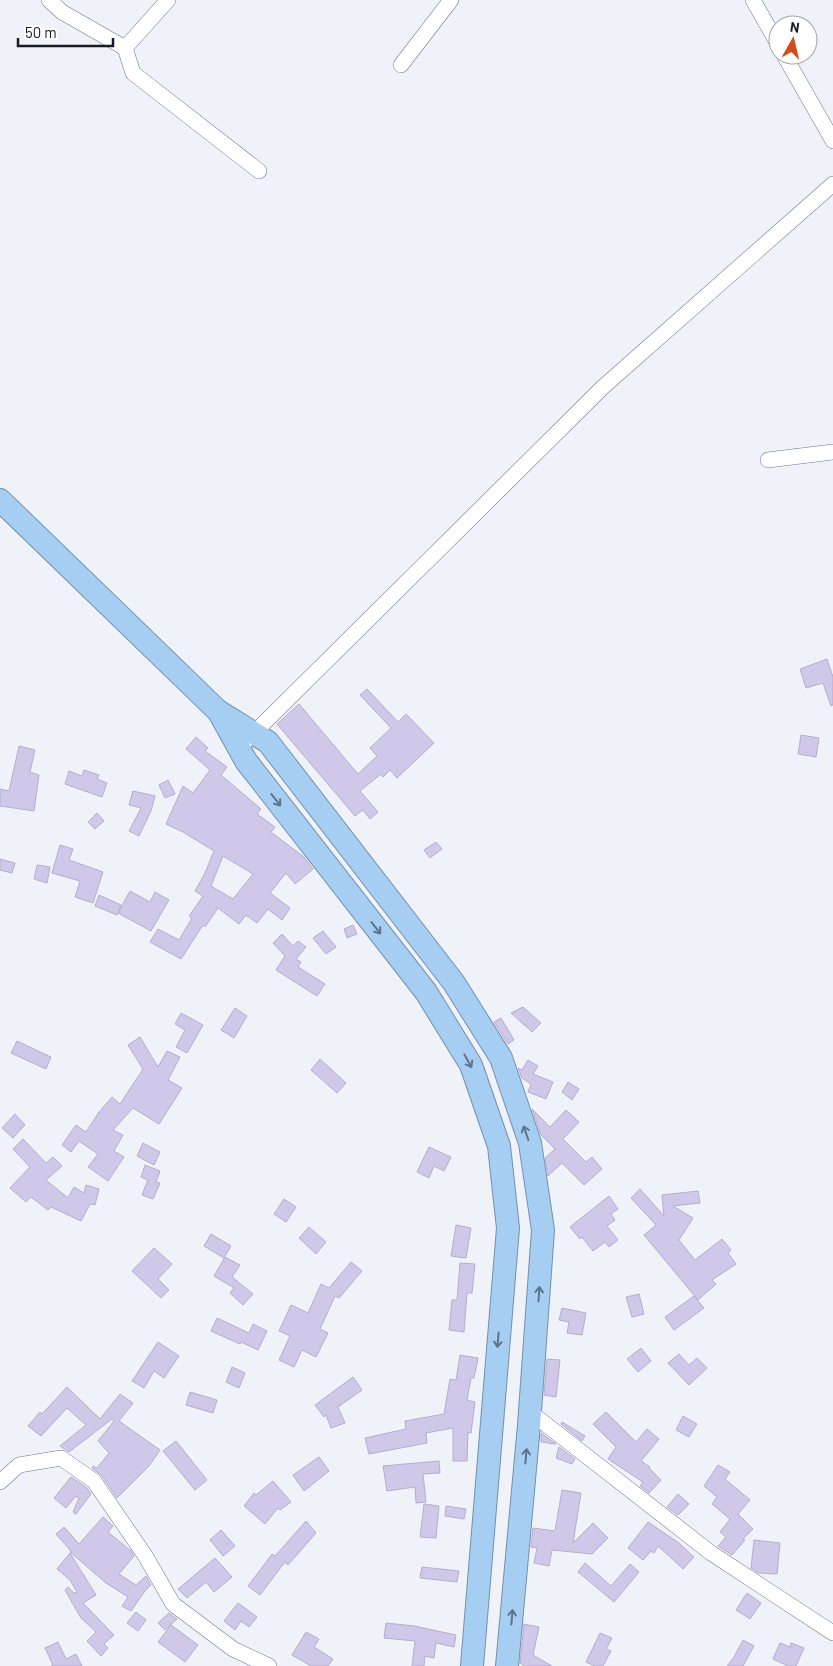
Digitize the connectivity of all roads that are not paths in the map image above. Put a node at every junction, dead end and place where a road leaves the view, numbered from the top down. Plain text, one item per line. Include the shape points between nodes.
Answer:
1 (49, 0) edge
2 (168, 0) edge
3 (451, 0) edge
4 (753, 0) edge
5 (768, 26) edge
6 (125, 48) junction
7 (401, 65) dead end
8 (790, 65) edge
9 (833, 141) edge
10 (258, 171) dead end
11 (833, 184) edge
12 (833, 452) edge
13 (768, 460) dead end
14 (0, 500) edge
15 (246, 740) junction
16 (508, 1228) junction
17 (543, 1230) junction
18 (529, 1419) junction
19 (492, 1421) junction
20 (0, 1482) edge
21 (833, 1632) edge
22 (269, 1666) edge
23 (472, 1666) edge
24 (507, 1666) edge

1 - 6 street via 62,12
2 - 6 street
3 - 7 street
4 - 5 street
6 - 10 street via 133,73
8 - 9 street
11 - 15 street via 603,387
12 - 13 street
14 - 15 highway
15 -> 16 highway via 246,761 426,992 471,1065 499,1146
17 -> 15 highway via 530,1144 501,1058 454,983 268,742
16 - 17 highway
16 -> 19 highway
18 -> 17 highway
18 - 19 highway
18 - 21 street via 711,1553
24 -> 18 highway
19 - 23 highway
20 - 22 street via 19,1465 62,1458 94,1481 146,1557 173,1604 233,1649

